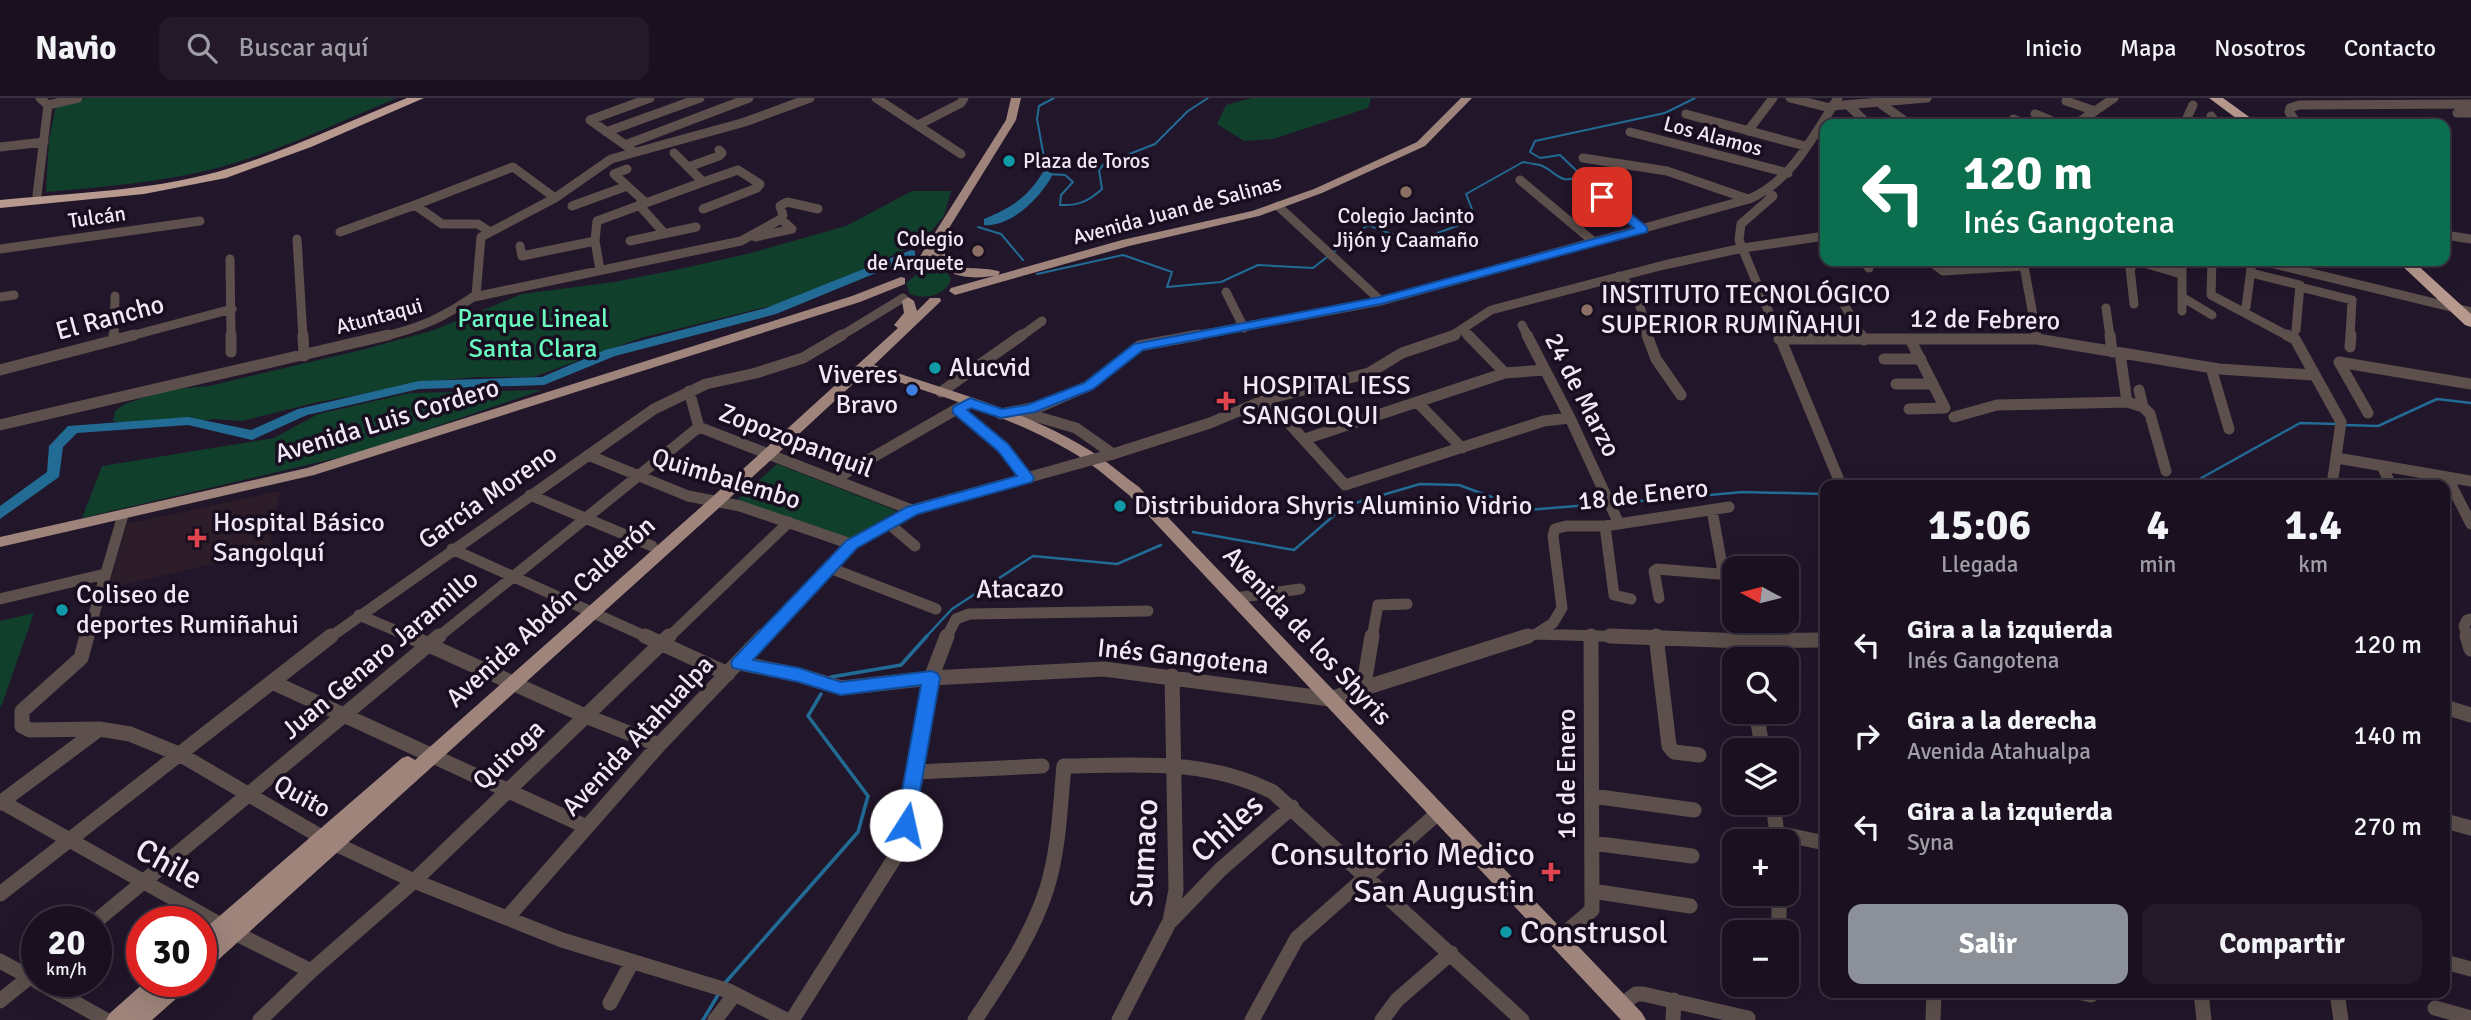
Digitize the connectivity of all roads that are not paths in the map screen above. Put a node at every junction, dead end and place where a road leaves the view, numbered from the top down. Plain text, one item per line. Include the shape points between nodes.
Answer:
1 (40, 98) edge
2 (78, 98) edge
3 (406, 98) edge
4 (418, 98) edge
5 (650, 98) edge
6 (749, 98) edge
7 (810, 98) edge
8 (876, 98) edge
9 (964, 98) edge
10 (1016, 98) edge
11 (1458, 98) edge
12 (1468, 98) edge
13 (1773, 98) edge
14 (1790, 98) edge
15 (2068, 98) edge
16 (2114, 98) edge
17 (2215, 98) edge
18 (2466, 98) edge
19 (694, 99) edge
20 (1900, 99) edge
21 (1927, 99) edge
22 (2327, 101) edge
23 (2471, 103) edge
24 (1834, 104) edge
25 (1881, 104) junction
26 (48, 105) junction
27 (2193, 105) dead end
28 (1849, 107) junction
29 (2095, 111) junction
30 (712, 112) junction
31 (2457, 113) dead end
32 (2471, 113) edge
33 (1686, 114) dead end
34 (2035, 114) dead end
35 (1824, 119) edge
36 (1862, 119) edge
37 (1902, 119) edge
38 (2048, 119) edge
39 (2083, 119) edge
40 (2186, 119) edge
41 (2245, 119) edge
42 (2294, 119) edge
43 (1820, 124) edge
44 (918, 125) junction
45 (1748, 131) junction
46 (606, 132) junction
47 (1630, 132) dead end
48 (44, 142) junction
49 (625, 145) junction
50 (1805, 146) junction
51 (0, 147) edge
52 (719, 150) dead end
53 (635, 151) junction
54 (674, 153) dead end
55 (961, 154) dead end
56 (1583, 158) dead end
57 (688, 167) junction
58 (627, 169) dead end
59 (1788, 173) junction
60 (1520, 180) dead end
61 (703, 182) junction
62 (1585, 183) dead end
63 (627, 186) junction
64 (1322, 186) junction
65 (1768, 191) junction
66 (37, 195) junction
67 (555, 198) junction
68 (1749, 199) junction
69 (0, 202) edge
70 (642, 204) junction
71 (415, 205) junction
72 (572, 206) dead end
73 (1278, 206) junction
74 (703, 209) dead end
75 (818, 209) dead end
76 (781, 219) junction
77 (200, 220) dead end
78 (696, 227) dead end
79 (1643, 229) junction
80 (340, 232) dead end
81 (490, 232) junction
82 (664, 234) junction
83 (2450, 236) edge
84 (751, 237) junction
85 (1820, 237) edge
86 (297, 239) dead end
87 (2471, 239) edge
88 (630, 240) dead end
89 (595, 241) junction
90 (936, 242) junction
91 (1594, 242) junction
92 (520, 246) dead end
93 (0, 248) edge
94 (1743, 248) junction
95 (230, 259) dead end
96 (1934, 266) edge
97 (1994, 266) edge
98 (2025, 266) edge
99 (2132, 266) edge
100 (2154, 266) edge
101 (2182, 266) edge
102 (2212, 266) edge
103 (2252, 266) edge
104 (2283, 266) edge
105 (2412, 266) edge
106 (918, 269) junction
107 (600, 270) junction
108 (952, 270) junction
109 (2251, 273) junction
110 (2181, 274) junction
111 (1619, 276) junction
112 (2300, 287) junction
113 (955, 291) junction
114 (1226, 292) dead end
115 (903, 294) junction
116 (14, 295) dead end
117 (115, 296) dead end
118 (0, 297) edge
119 (474, 297) junction
120 (1840, 297) dead end
121 (2182, 297) junction
122 (935, 300) junction
123 (1381, 300) junction
124 (2134, 304) dead end
125 (2246, 306) dead end
126 (2106, 308) dead end
127 (232, 309) junction
128 (2463, 310) edge
129 (2182, 312) dead end
130 (2212, 315) dead end
131 (1042, 321) dead end
132 (2471, 322) edge
133 (1522, 325) dead end
134 (1244, 328) junction
135 (1463, 330) junction
136 (2296, 330) dead end
137 (2037, 339) junction
138 (114, 340) junction
139 (1779, 340) junction
140 (1864, 340) junction
141 (1911, 341) junction
142 (2350, 347) dead end
143 (231, 352) dead end
144 (2116, 352) junction
145 (304, 356) junction
146 (869, 359) junction
147 (1884, 359) dead end
148 (1920, 359) junction
149 (2211, 368) junction
150 (0, 370) edge
151 (1545, 370) junction
152 (1505, 373) junction
153 (2313, 375) junction
154 (1896, 383) dead end
155 (1933, 384) junction
156 (2471, 384) edge
157 (2139, 390) dead end
158 (689, 391) junction
159 (941, 392) junction
160 (1681, 395) dead end
161 (1267, 399) junction
162 (1417, 402) junction
163 (2127, 402) junction
164 (964, 406) junction
165 (2143, 407) junction
166 (1909, 409) dead end
167 (1017, 410) junction
168 (2368, 413) dead end
169 (1001, 414) junction
170 (1954, 417) dead end
171 (1570, 418) junction
172 (2340, 424) joint
173 (0, 425) edge
174 (699, 427) junction
175 (2229, 429) dead end
176 (1305, 439) junction
177 (1462, 447) junction
178 (764, 453) junction
179 (1113, 454) junction
180 (588, 455) junction
181 (2337, 458) junction
182 (2382, 466) junction
183 (2166, 471) dead end
184 (640, 477) junction
185 (2447, 477) junction
186 (1027, 478) junction
187 (835, 479) junction
188 (1838, 480) edge
189 (2333, 480) edge
190 (2389, 480) edge
191 (2449, 480) edge
192 (2471, 481) edge
193 (2450, 483) edge
194 (530, 495) junction
195 (710, 501) junction
196 (1729, 508) dead end
197 (912, 510) junction
198 (1712, 510) junction
199 (122, 519) junction
200 (587, 519) junction
201 (789, 522) junction
202 (2471, 522) edge
203 (888, 523) junction
204 (1619, 524) junction
205 (1605, 526) junction
206 (0, 542) edge
207 (851, 544) junction
208 (652, 546) junction
209 (915, 546) dead end
210 (452, 549) junction
211 (0, 550) edge
212 (831, 568) junction
213 (105, 574) junction
214 (511, 578) junction
215 (1300, 589) dead end
216 (0, 598) edge
217 (1235, 598) junction
218 (1659, 598) dead end
219 (1631, 599) dead end
220 (1407, 604) dead end
221 (936, 609) dead end
222 (1148, 611) dead end
223 (586, 612) junction
224 (359, 615) junction
225 (2471, 619) edge
226 (1536, 634) junction
227 (1591, 635) junction
228 (1656, 636) junction
229 (1820, 640) edge
230 (1744, 641) junction
231 (660, 644) junction
232 (430, 645) junction
233 (1745, 647) edge
234 (2471, 649) edge
235 (739, 663) junction
236 (728, 674) junction
237 (1172, 676) junction
238 (931, 678) junction
239 (272, 682) junction
240 (507, 683) junction
241 (1363, 690) junction
242 (1331, 699) junction
243 (2450, 709) edge
244 (2471, 715) edge
245 (345, 716) junction
246 (584, 717) junction
247 (99, 729) junction
248 (659, 745) junction
249 (427, 754) junction
250 (181, 755) junction
251 (1699, 755) dead end
252 (1175, 765) junction
253 (1042, 766) dead end
254 (916, 772) junction
255 (507, 791) junction
256 (248, 796) junction
257 (1592, 796) junction
258 (1, 802) edge
259 (1292, 807) junction
260 (1694, 810) dead end
261 (1439, 812) junction
262 (2450, 822) edge
263 (587, 827) junction
264 (2471, 828) edge
265 (330, 840) junction
266 (1799, 840) edge
267 (70, 841) junction
268 (1820, 842) edge
269 (1592, 843) junction
270 (1692, 856) dead end
271 (1365, 876) junction
272 (414, 881) junction
273 (143, 883) junction
274 (1592, 891) junction
275 (0, 894) edge
276 (1690, 906) dead end
277 (112, 908) edge
278 (507, 918) junction
279 (1170, 921) junction
280 (229, 929) junction
281 (217, 936) edge
282 (1557, 940) junction
283 (217, 943) edge
284 (1451, 953) junction
285 (0, 961) edge
286 (632, 962) junction
287 (2450, 963) edge
288 (2471, 969) edge
289 (21, 971) edge
290 (312, 971) junction
291 (21, 987) edge
292 (732, 992) junction
293 (67, 997) edge
294 (143, 997) edge
295 (163, 997) edge
296 (1934, 998) edge
297 (2202, 998) edge
298 (2338, 998) edge
299 (1674, 1000) junction
300 (0, 1001) edge
301 (610, 1003) dead end
302 (1620, 1005) junction
303 (2435, 1008) dead end
304 (1748, 1018) dead end
305 (2471, 1018) edge
306 (106, 1020) edge
307 (117, 1020) edge
308 (137, 1020) edge
309 (260, 1020) edge
310 (715, 1020) edge
311 (786, 1020) edge
312 (792, 1020) edge
313 (975, 1020) edge
314 (1119, 1020) edge
315 (1252, 1020) edge
316 (1382, 1020) edge
317 (1522, 1020) edge
318 (1635, 1020) edge
319 (1673, 1020) edge
320 (1933, 1020) edge
321 (2204, 1020) edge
322 (2341, 1020) edge

1 - 26 street
2 - 26 street
3 - 66 highway via 267,154 205,173
4 - 69 highway via 275,156 193,181 143,190
5 - 46 street via 591,120
6 - 30 street
7 - 53 street via 745,122
8 - 44 street
9 - 44 street
10 - 90 main road via 1011,120
11 - 64 main road, Avenida Juan de Salinas via 1413,142
12 - 64 main road, Avenida Juan de Salinas via 1421,144
13 - 45 street
14 - 24 street
15 - 29 street via 2066,101
16 - 29 street
17 - 41 highway
18 - 23 street
19 - 30 street
19 - 46 street
20 - 21 street
20 - 25 street
22 - 23 street
22 - 42 street via 2290,108
24 - 28 street
24 - 35 street
25 - 28 street
25 - 37 street
26 - 48 street
27 - 40 street
28 - 36 street
29 - 39 street
30 - 49 street
31 - 32 street
33 - 45 street
34 - 38 street
43 - 50 street
44 - 55 street
45 - 50 street
46 - 49 street
47 - 59 street, Los Alamos
48 - 51 street
48 - 66 street
49 - 53 street
50 - 59 street
52 - 57 street via 719,156
53 - 67 street via 606,162
54 - 57 street
56 - 68 street via 1663,170
57 - 61 street
58 - 63 street via 614,173
59 - 65 street
60 - 91 street
61 - 70 street
61 - 74 street via 738,170 760,184
62 - 79 street
63 - 70 street
63 - 72 street
64 - 73 main road, Avenida Juan de Salinas
64 - 108 main road, Avenida Juan de Salinas via 1236,213 1123,237 1013,268 985,274
65 - 68 street
65 - 94 street via 1773,196 1768,202 1741,221 1738,234
66 - 69 highway
67 - 71 street via 513,167
67 - 81 street
68 - 79 street
70 - 82 street
70 - 89 street via 597,221
71 - 80 street
71 - 81 street via 443,224 472,223
73 - 113 main road, Avenida Juan de Salinas
73 - 123 street
75 - 76 street via 787,202 780,206
76 - 84 street
76 - 84 street via 792,229
77 - 93 street, Tulcán
78 - 82 street
79 - 91 street
81 - 119 street via 479,239
82 - 88 street
83 - 87 street
84 - 107 street
85 - 94 street, Avenida Atahualpa
86 - 145 street
89 - 92 street via 560,243 522,256
89 - 107 street
90 - 106 main road
90 - 108 main road via 940,257
91 - 123 street
94 - 111 street, Avenida Atahualpa
94 - 139 street
95 - 127 street
96 - 97 street via 1943,271
98 - 137 street
99 - 124 street
100 - 110 street
101 - 110 street
102 - 153 street via 2211,295 2291,336
103 - 109 street
104 - 128 street
105 - 128 highway
106 - 108 main road, Avenida Juan de Salinas
106 - 115 main road
107 - 119 street
108 - 113 main road via 960,282
109 - 112 street
109 - 125 street
110 - 121 street
111 - 135 street, Avenida Atahualpa via 1490,310
111 - 160 street via 1641,299 1653,354
112 - 136 street
112 - 142 street via 2351,300
113 - 122 main road, Avenida Juan de Salinas
114 - 134 street
115 - 122 main road, Avenida Luis Cordero
115 - 146 main road, Avenida Abdón Calderón via 912,310 909,317
115 - 158 street, García Moreno via 803,358
115 - 199 main road, Avenida Luis Cordero via 864,302 355,466 250,494
116 - 118 street
117 - 138 street
119 - 145 street, Atuntaqui via 418,328
120 - 140 street
121 - 129 street
121 - 130 street
122 - 146 main road, Avenida Abdón Calderón
123 - 134 street
126 - 144 street
127 - 138 street, El Rancho
127 - 143 street
128 - 132 highway
131 - 159 street
133 - 151 street, 24 de Marzo
134 - 167 street via 1136,348 1088,386 1042,406
135 - 152 street
135 - 161 street, Avenida Atahualpa via 1402,353 1369,373
137 - 141 street, 12 de Febrero
137 - 144 street, 12 de Febrero
138 - 150 street, El Rancho
139 - 140 street, 12 de Febrero
139 - 188 street
140 - 141 street, 12 de Febrero
141 - 148 street
144 - 149 street, 12 de Febrero
144 - 163 street
145 - 173 street, Atuntaqui
146 - 159 main road, Avenida de los Shyris via 882,370
146 - 178 main road, Avenida Abdón Calderón
147 - 148 street
148 - 155 street
149 - 153 street, 12 de Febrero
149 - 175 street
151 - 152 street
151 - 171 street, 24 de Marzo
152 - 162 street
153 - 172 street
154 - 155 street
155 - 166 street via 1945,408
156 - 168 street via 2339,362
157 - 165 street
158 - 174 street, Zopozopanquil
158 - 180 street, García Moreno via 653,409
159 - 164 main road, Avenida de los Shyris
161 - 176 street
161 - 179 street, Avenida Atahualpa via 1210,424
162 - 176 street
162 - 177 street
163 - 165 street
163 - 170 street via 1997,405
164 - 169 main road, Avenida de los Shyris
164 - 186 street
164 - 187 street
165 - 183 street via 2150,414
167 - 169 street
167 - 179 street via 1076,428
169 - 217 main road, Avenida de los Shyris via 1067,443 1118,478
171 - 177 street via 1544,421
171 - 204 street, 24 de Marzo
172 - 181 street
174 - 178 street, Zopozopanquil
174 - 184 street, Juan Genaro Jaramillo
176 - 177 street via 1342,484 1348,485
178 - 187 street, Zopozopanquil
178 - 195 main road, Avenida Abdón Calderón
179 - 186 street, Avenida Atahualpa, bridge
180 - 184 street, Quimbalembo
180 - 194 street, García Moreno
181 - 182 street
181 - 189 street
182 - 185 street
182 - 190 street
184 - 195 street, Quimbalembo
184 - 200 street, Juan Genaro Jaramillo
185 - 191 street
185 - 192 street
186 - 197 street, Avenida Atahualpa
187 - 197 street, Zopozopanquil
193 - 202 street
194 - 200 street
194 - 210 street, García Moreno
195 - 201 street, Quimbalembo
195 - 208 main road, Avenida Abdón Calderón
195 - 223 main road, Avenida Abdón Calderón
196 - 198 street, 18 de Enero
197 - 203 street, Avenida Atahualpa
198 - 204 street, 18 de Enero
198 - 218 street via 1723,571 1655,570
199 - 206 main road, Avenida Luis Cordero
199 - 211 main road, Avenida Luis Cordero
199 - 213 street, Quito
200 - 208 street
200 - 214 street, Juan Genaro Jaramillo
201 - 207 street, Quimbalembo
201 - 231 street, Quiroga
203 - 207 street, Avenida Atahualpa
203 - 209 street
204 - 205 street, 18 de Enero
205 - 219 street via 1614,595
205 - 226 street, 18 de Enero via 1566,526 1553,532 1562,608 1553,623
207 - 212 street, Avenida Atahualpa
208 - 223 main road, Avenida Abdón Calderón
210 - 214 street
210 - 224 street, García Moreno
212 - 221 street
212 - 235 street, Avenida Atahualpa
213 - 216 street
213 - 247 street, Quito via 81,658 29,705 20,719 30,730
214 - 223 street
214 - 232 street, Juan Genaro Jaramillo
215 - 217 street
217 - 242 main road, Avenida de los Shyris
220 - 241 street via 1378,605
222 - 238 street, Atacazo via 968,614 956,619
223 - 231 street
223 - 240 main road, Avenida Abdón Calderón
224 - 232 street
224 - 239 street, García Moreno
225 - 234 street via 2464,626
226 - 227 street, Inés Gangotena
226 - 241 street, Inés Gangotena
227 - 228 street, Inés Gangotena
227 - 257 street, 16 de Enero
228 - 230 street, Inés Gangotena
228 - 251 street via 1669,746 1674,752
229 - 230 street, Inés Gangotena
230 - 233 street
231 - 236 street
231 - 246 street, Quiroga
232 - 240 street
232 - 245 street, Juan Genaro Jaramillo
235 - 236 street, Avenida Atahualpa
235 - 238 street, Inés Gangotena via 841,688
236 - 248 street, Avenida Atahualpa
237 - 238 street, Inés Gangotena via 1104,669
237 - 242 street, Inés Gangotena
237 - 252 street, Sumaco
238 - 254 street, Atacazo
239 - 245 street
239 - 250 street, García Moreno
240 - 246 street
240 - 249 main road, Avenida Abdón Calderón
241 - 242 street, Inés Gangotena
242 - 261 main road, Avenida de los Shyris
243 - 244 street
245 - 249 street
245 - 256 street, Juan Genaro Jaramillo
246 - 248 street
246 - 255 street, Quiroga
247 - 250 street, Quito via 130,734
247 - 258 street
248 - 263 street, Avenida Atahualpa
249 - 255 street
249 - 265 main road, Avenida Abdón Calderón
250 - 256 street, Quito
250 - 267 street, García Moreno
252 - 259 street via 1238,774
252 - 279 street, Sumaco via 1176,890
252 - 313 street via 1064,766 1055,854 1046,890 1030,930
253 - 254 street
254 - 312 street, Atacazo via 894,859
255 - 263 street
255 - 272 street, Quiroga
256 - 265 street, Quito
256 - 273 street, Juan Genaro Jaramillo
257 - 260 street
257 - 269 street, 16 de Enero
258 - 267 street, Chile
259 - 271 street
259 - 279 street, Chiles
261 - 271 street
261 - 282 main road, Avenida de los Shyris
262 - 264 street
263 - 278 street, Avenida Atahualpa
265 - 272 street, Quito
265 - 280 main road, Avenida Abdón Calderón
266 - 268 street
267 - 273 street, Chile
267 - 275 street, García Moreno
269 - 270 street
269 - 274 street, 16 de Enero
271 - 284 street
271 - 315 street via 1297,938
272 - 278 street, Quito
272 - 290 street, Quiroga
273 - 277 street, Juan Genaro Jaramillo
273 - 280 street, Chile
274 - 276 street
274 - 282 street, 16 de Enero via 1592,910
278 - 286 street, Quito
279 - 314 street, Sumaco
280 - 281 main road, Avenida Abdón Calderón
280 - 283 main road, Avenida Abdón Calderón
280 - 290 street, Chile
282 - 302 main road, Avenida de los Shyris
284 - 316 street via 1396,1000
284 - 317 street
285 - 289 street
286 - 292 street, Quito
286 - 301 street
287 - 288 street
290 - 309 street, Quiroga
291 - 300 street
292 - 310 street
292 - 311 street, Quito
293 - 306 street
294 - 307 main road
295 - 308 main road
296 - 320 street
297 - 321 street
298 - 322 street
299 - 302 street via 1636,994
299 - 304 street
299 - 319 street
302 - 318 main road, Avenida de los Shyris
303 - 305 street

